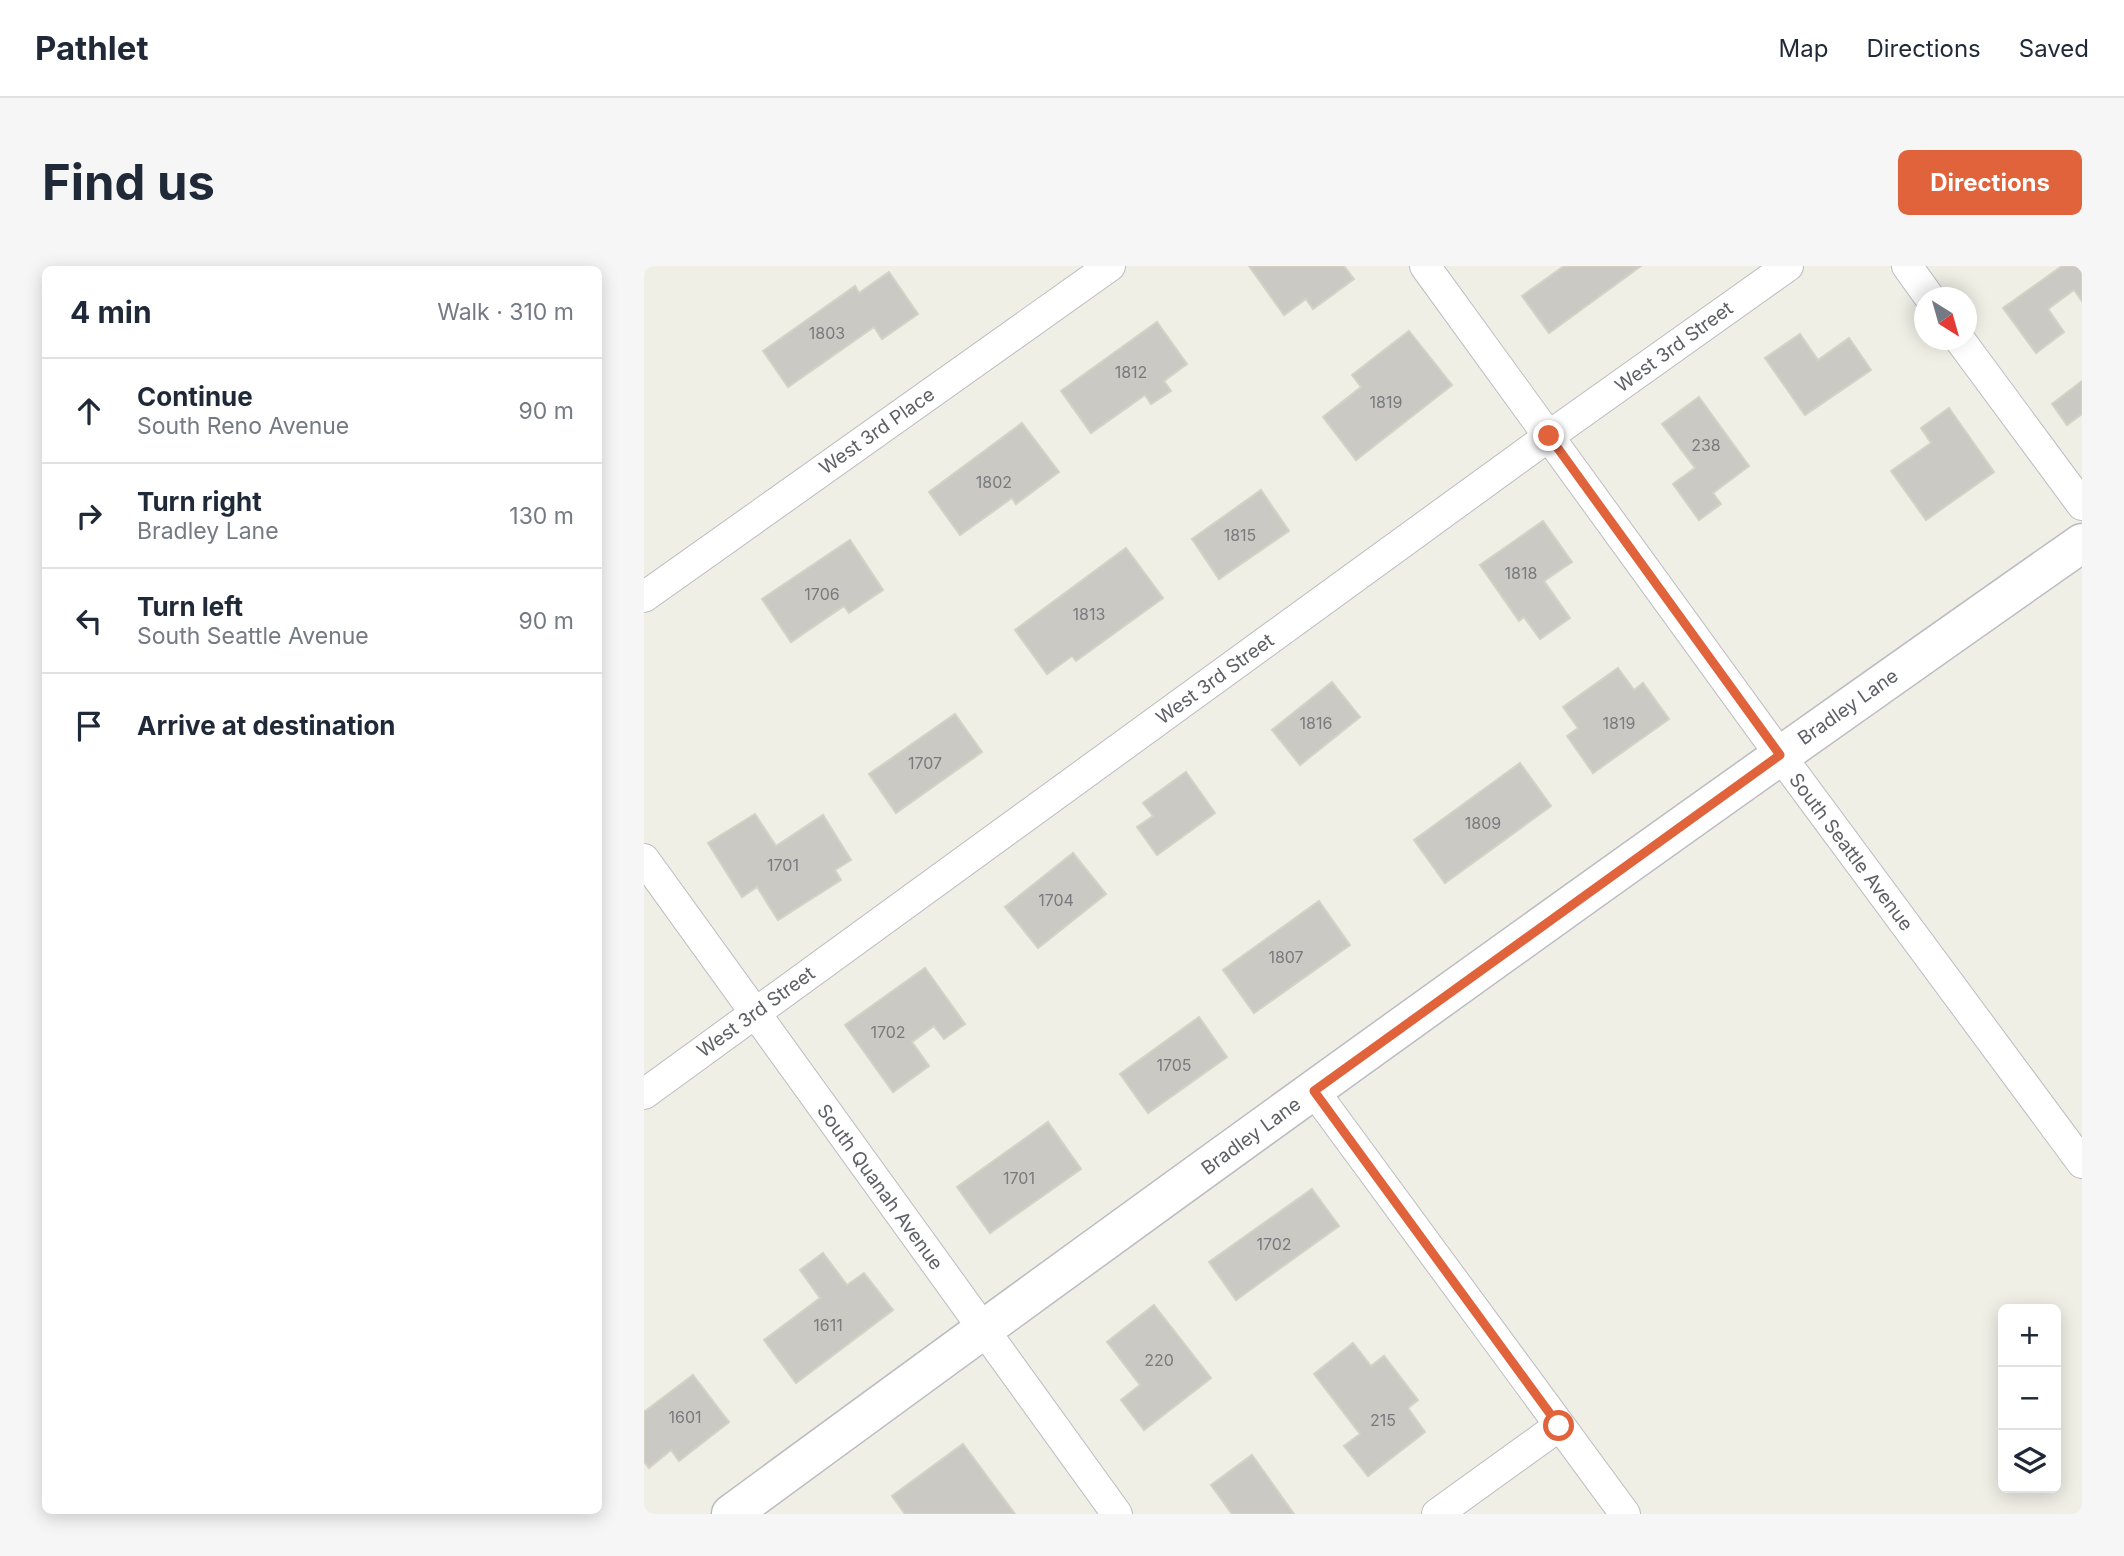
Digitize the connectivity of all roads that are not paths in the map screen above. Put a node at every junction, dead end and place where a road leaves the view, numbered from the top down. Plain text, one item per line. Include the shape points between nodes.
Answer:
1 (1110, 266) edge
2 (1425, 266) edge
3 (1788, 266) edge
4 (1906, 266) edge
5 (1922, 287) edge
6 (1968, 350) edge
7 (1549, 436) junction
8 (2082, 505) edge
9 (2082, 543) edge
10 (644, 597) edge
11 (1780, 755) junction
12 (644, 859) edge
13 (754, 1012) junction
14 (1314, 1091) junction
15 (644, 1094) edge
16 (2082, 1163) edge
17 (983, 1329) junction
18 (1559, 1426) junction
19 (731, 1514) edge
20 (1117, 1514) edge
21 (1437, 1514) edge
22 (1625, 1514) edge

1 - 10 street, West 3rd Place
2 - 7 street, South Seattle Avenue
3 - 7 street, West 3rd Street
4 - 5 street
6 - 8 street
7 - 11 street, South Seattle Avenue
7 - 13 street, West 3rd Street
9 - 11 street, Bradley Lane
11 - 14 street, Bradley Lane
11 - 16 street, South Seattle Avenue
12 - 13 street, South Quanah Avenue
13 - 15 street, West 3rd Street
13 - 17 street, South Quanah Avenue
14 - 17 street, Bradley Lane
14 - 18 street
17 - 19 street, Bradley Lane
17 - 20 street, South Quanah Avenue
18 - 21 street
18 - 22 street

